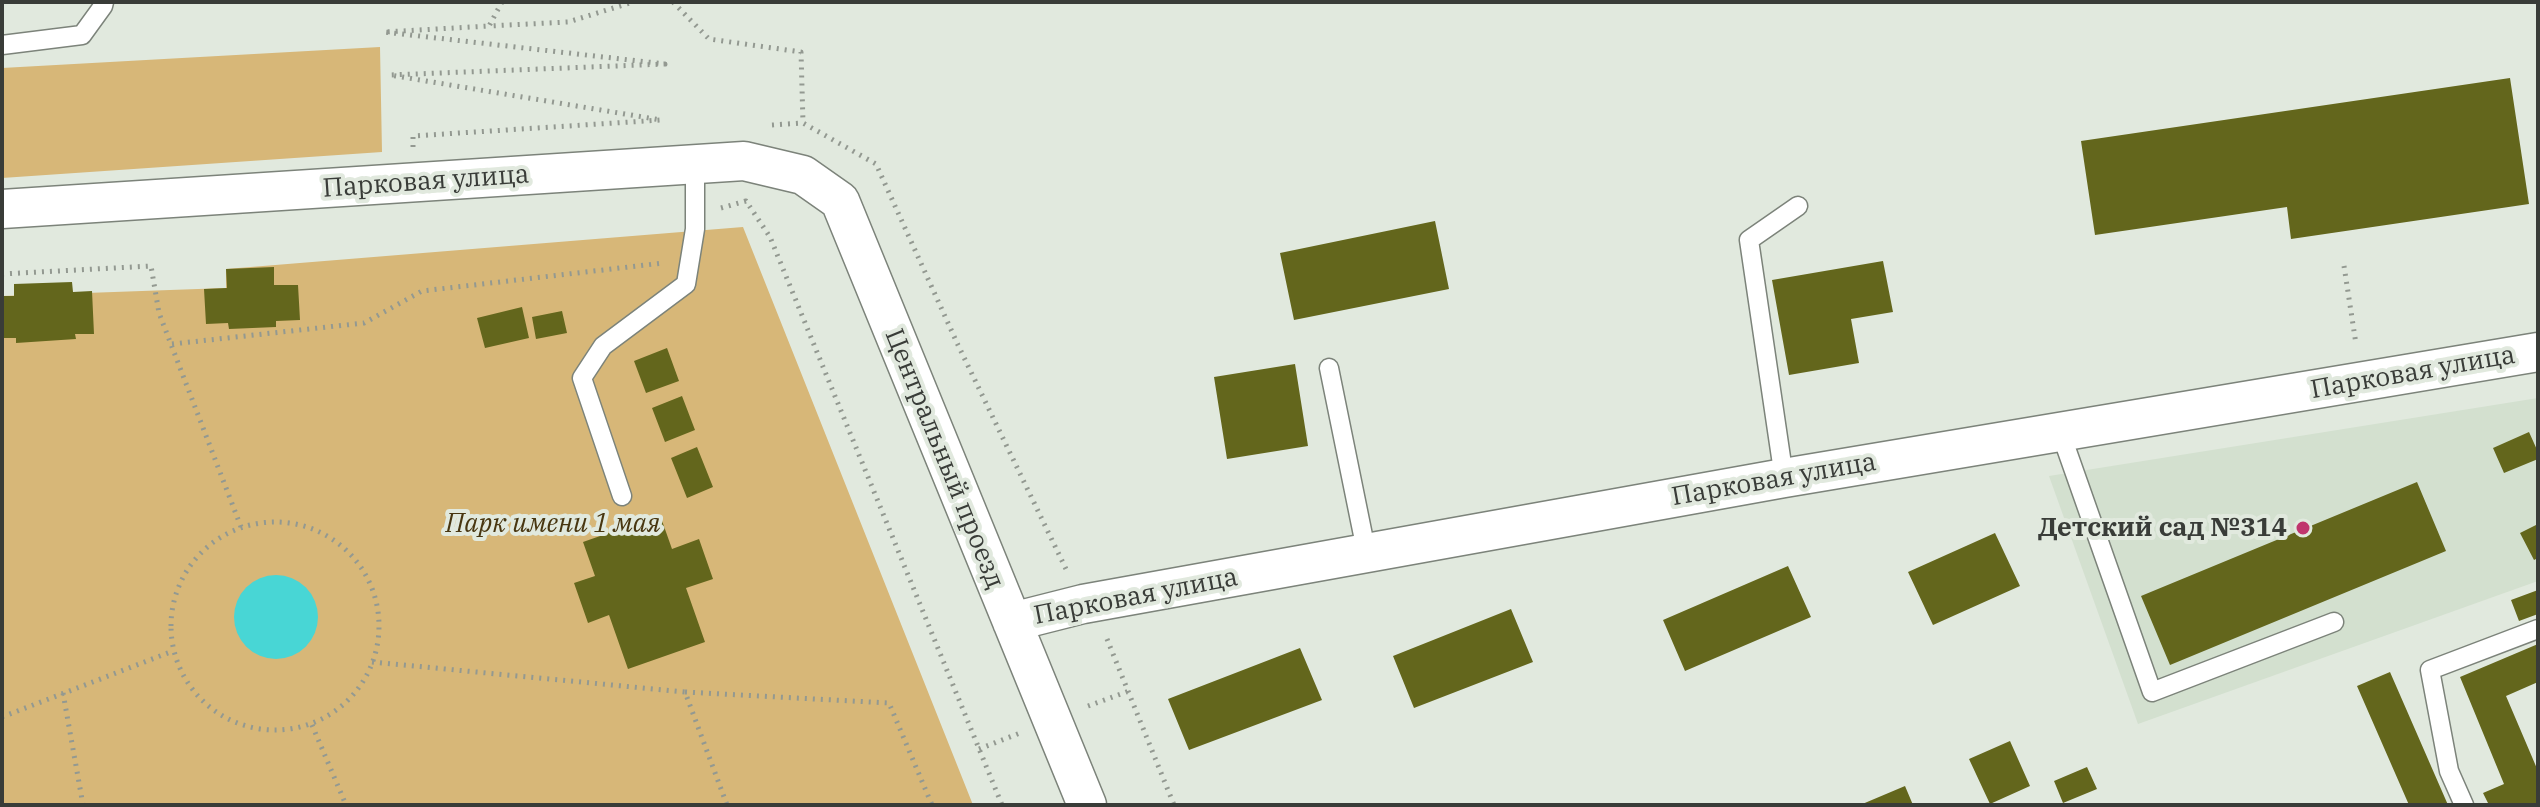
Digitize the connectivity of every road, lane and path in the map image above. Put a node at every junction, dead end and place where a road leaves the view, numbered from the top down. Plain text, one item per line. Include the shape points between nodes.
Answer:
1 (104, 2) edge
2 (502, 2) edge
3 (633, 2) edge
4 (673, 2) edge
5 (489, 26) junction
6 (2, 45) edge
7 (413, 157) dead end
8 (695, 165) junction
9 (840, 201) joint
10 (1798, 206) dead end
11 (2, 209) edge
12 (696, 215) junction
13 (667, 263) dead end
14 (2344, 266) dead end
15 (2, 274) edge
16 (172, 344) junction
17 (2538, 352) edge
18 (1329, 368) dead end
19 (2361, 383) junction
20 (2060, 431) junction
21 (1784, 478) junction
22 (622, 496) dead end
23 (241, 527) junction
24 (1367, 555) junction
25 (1083, 604) junction
26 (1012, 622) junction
27 (2334, 622) dead end
28 (2538, 629) edge
29 (173, 651) junction
30 (372, 662) junction
31 (685, 692) junction
32 (63, 693) junction
33 (2, 717) edge
34 (312, 725) junction
35 (83, 805) edge
36 (346, 805) edge
37 (727, 805) edge
38 (932, 805) edge
39 (1002, 805) edge
40 (1087, 805) edge
41 (1174, 805) edge
42 (2464, 805) edge

1 - 6 lane via 82,35
2 - 5 path
3 - 5 path via 568,22
4 - 25 path via 709,39 801,52 803,123 876,164
5 - 7 path via 384,32 665,64 390,75 661,120 413,136
8 - 9 street, Парковая улица via 744,161 803,175
8 - 11 street, Парковая улица
8 - 12 lane
9 - 26 street, Центральный проезд
10 - 21 lane via 1749,240
12 - 22 lane via 686,284 603,346 582,378
12 - 39 path via 746,201 770,237
13 - 16 path via 422,291 364,323
14 - 19 path
15 - 16 path via 151,266 159,313
16 - 23 path
17 - 19 street, Парковая улица
18 - 24 lane
19 - 20 street, Парковая улица
20 - 21 street, Парковая улица
20 - 27 lane via 2152,692
21 - 24 street, Парковая улица
23 - 29 path via 197,553 174,600
23 - 30 path via 291,523 315,530 356,559 377,604 380,629
24 - 25 street, Парковая улица
25 - 26 street, Парковая улица
25 - 41 path via 1104,631
26 - 40 street, Центральный проезд
28 - 42 lane via 2430,670 2449,771
29 - 32 path
29 - 34 path via 185,680 204,704 230,721 260,730
30 - 31 path
30 - 34 path via 364,682 345,704
31 - 37 path
31 - 38 path via 889,703
32 - 33 path
32 - 35 path
34 - 36 path

